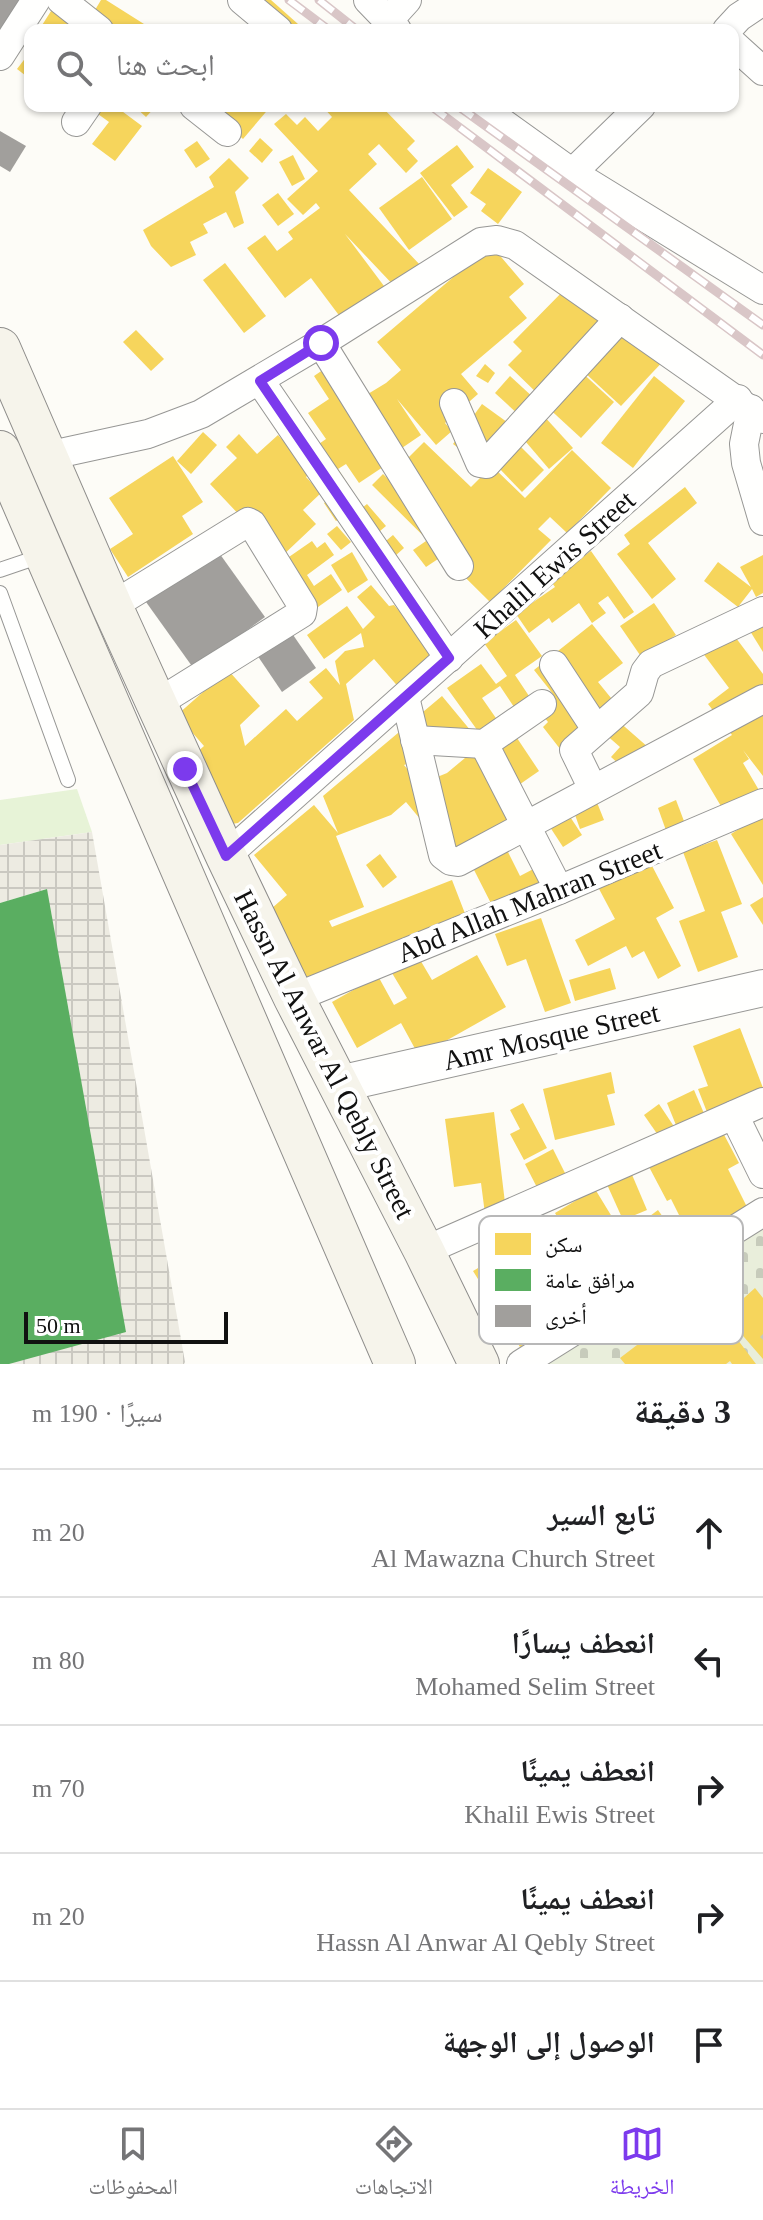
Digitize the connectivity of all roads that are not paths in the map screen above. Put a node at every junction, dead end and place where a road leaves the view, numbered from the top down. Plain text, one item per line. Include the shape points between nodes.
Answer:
1 (36, 0) edge
2 (61, 0) edge
3 (242, 0) edge
4 (368, 0) edge
5 (407, 0) edge
6 (763, 1) edge
7 (730, 23) edge
8 (91, 24) edge
9 (271, 24) edge
10 (390, 24) edge
11 (393, 24) edge
12 (739, 36) edge
13 (0, 56) edge
14 (763, 71) edge
15 (202, 112) edge
16 (487, 112) edge
17 (612, 115) edge
18 (227, 132) dead end
19 (572, 173) junction
20 (763, 290) edge
21 (620, 318) junction
22 (321, 343) junction
23 (0, 348) edge
24 (260, 381) junction
25 (454, 403) dead end
26 (751, 409) edge
27 (0, 451) edge
28 (47, 456) junction
29 (763, 521) edge
30 (43, 555) junction
31 (459, 566) dead end
32 (0, 570) edge
33 (0, 593) edge
34 (112, 606) junction
35 (763, 611) edge
36 (449, 658) junction
37 (554, 665) dead end
38 (405, 697) junction
39 (763, 699) edge
40 (156, 704) junction
41 (542, 704) dead end
42 (596, 729) junction
43 (415, 740) junction
44 (484, 744) junction
45 (185, 769) junction
46 (68, 780) dead end
47 (144, 788) junction
48 (593, 789) junction
49 (763, 803) edge
50 (526, 826) junction
51 (226, 856) junction
52 (559, 890) junction
53 (763, 988) edge
54 (294, 998) junction
55 (339, 1084) junction
56 (763, 1102) edge
57 (734, 1115) junction
58 (763, 1174) edge
59 (763, 1212) edge
60 (504, 1216) edge
61 (743, 1225) edge
62 (479, 1227) edge
63 (424, 1251) junction
64 (553, 1344) edge
65 (472, 1362) edge
66 (395, 1364) edge
67 (521, 1364) edge

1 - 13 street
2 - 8 street
3 - 9 street
4 - 10 street
5 - 11 street
6 - 7 street
12 - 14 street
15 - 18 street
16 - 19 street
17 - 19 street
19 - 20 street
21 - 22 street via 515,245 497,240 481,242
21 - 25 street via 486,464 480,463
21 - 26 street
22 - 24 street
22 - 31 street
23 - 28 main road, Hassn Al Anwar Al Qebly Street
24 - 28 street via 201,414 148,434
24 - 36 street
26 - 29 street via 746,463
26 - 36 street, Khalil Ewis Street
27 - 30 main road, Hassn Al Anwar Al Qebly Street
28 - 34 main road, Hassn Al Anwar Al Qebly Street
30 - 32 lane
30 - 47 main road, Hassn Al Anwar Al Qebly Street
33 - 46 lane
34 - 40 main road, Hassn Al Anwar Al Qebly Street
34 - 40 street via 245,523 252,524 303,607 302,613
35 - 42 street via 651,664 639,693
36 - 38 street, Khalil Ewis Street
37 - 42 street
38 - 43 street
38 - 51 street, Khalil Ewis Street
39 - 48 street
40 - 45 main road, Hassn Al Anwar Al Qebly Street
41 - 44 street
42 - 48 street via 574,750
43 - 44 street
43 - 50 street via 443,855 458,862
44 - 50 street
45 - 47 main road
45 - 51 main road, Hassn Al Anwar Al Qebly Street
47 - 66 main road, Hassn Al Anwar Al Qebly Street
48 - 50 street
49 - 52 street, Abd Allah Mahran Street
50 - 52 street
51 - 54 main road, Hassn Al Anwar Al Qebly Street
52 - 54 street, Abd Allah Mahran Street
53 - 55 street, Amr Mosque Street
54 - 55 main road, Hassn Al Anwar Al Qebly Street
55 - 63 main road, Hassn Al Anwar Al Qebly Street
56 - 57 street
57 - 58 street
57 - 60 street
59 - 61 street
62 - 63 street
63 - 65 main road, Hassn Al Anwar Al Qebly Street
64 - 67 street

